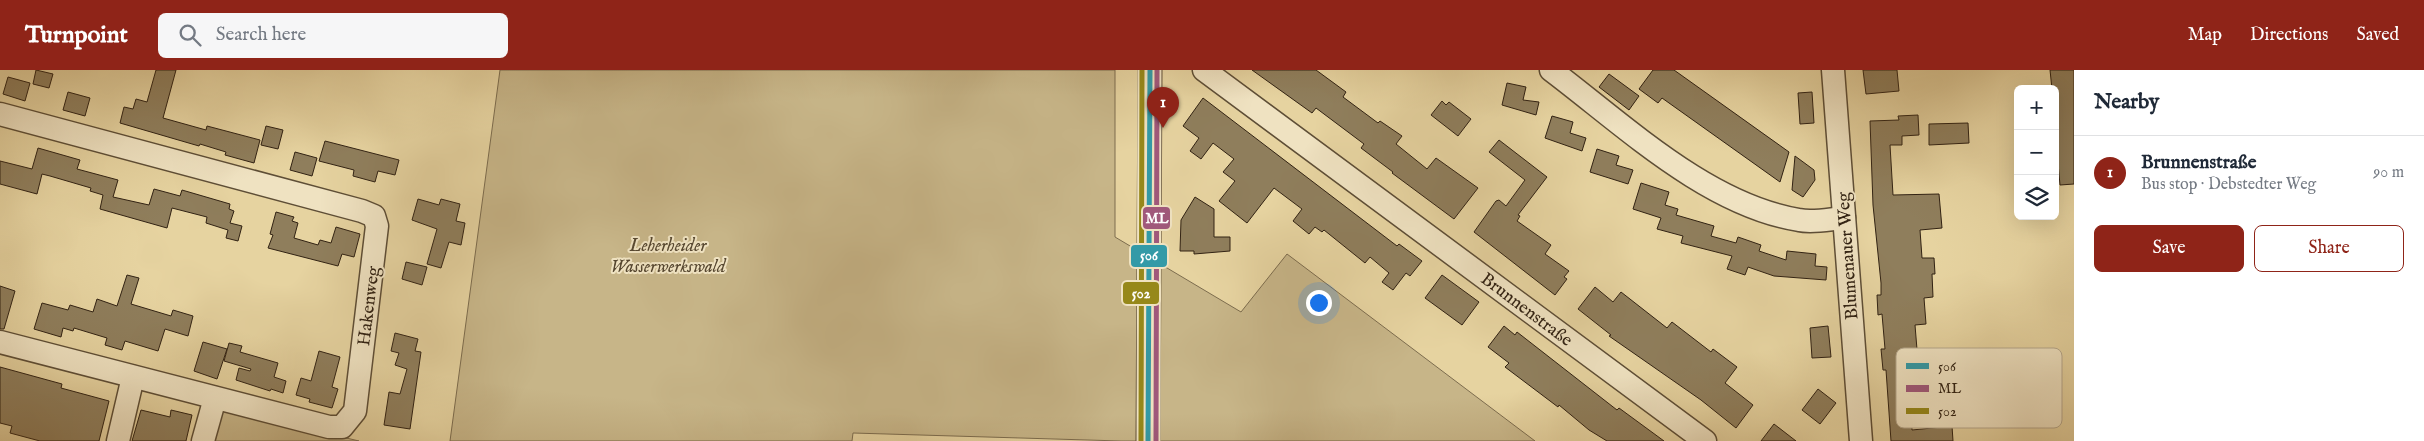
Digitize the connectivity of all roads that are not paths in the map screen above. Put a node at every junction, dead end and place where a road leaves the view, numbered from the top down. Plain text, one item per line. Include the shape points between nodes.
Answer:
1 (1150, 70) edge
2 (1204, 70) edge
3 (1551, 70) edge
4 (1833, 70) edge
5 (0, 114) edge
6 (1844, 218) junction
7 (0, 342) edge
8 (133, 377) junction
9 (216, 398) junction
10 (118, 441) edge
11 (203, 441) edge
12 (1148, 441) edge
13 (1705, 441) edge
14 (1862, 441) edge

1 - 12 street
2 - 13 street, Brunnenstraße
3 - 6 street via 1681,170 1721,193 1762,212 1801,221
4 - 6 street, Blumenauer Weg
5 - 9 street, Hakenweg via 374,216 377,232 355,411 350,420 342,427 329,427
6 - 14 street, Blumenauer Weg
7 - 8 street, Hakenweg
8 - 9 street, Hakenweg
8 - 10 street
9 - 11 street

